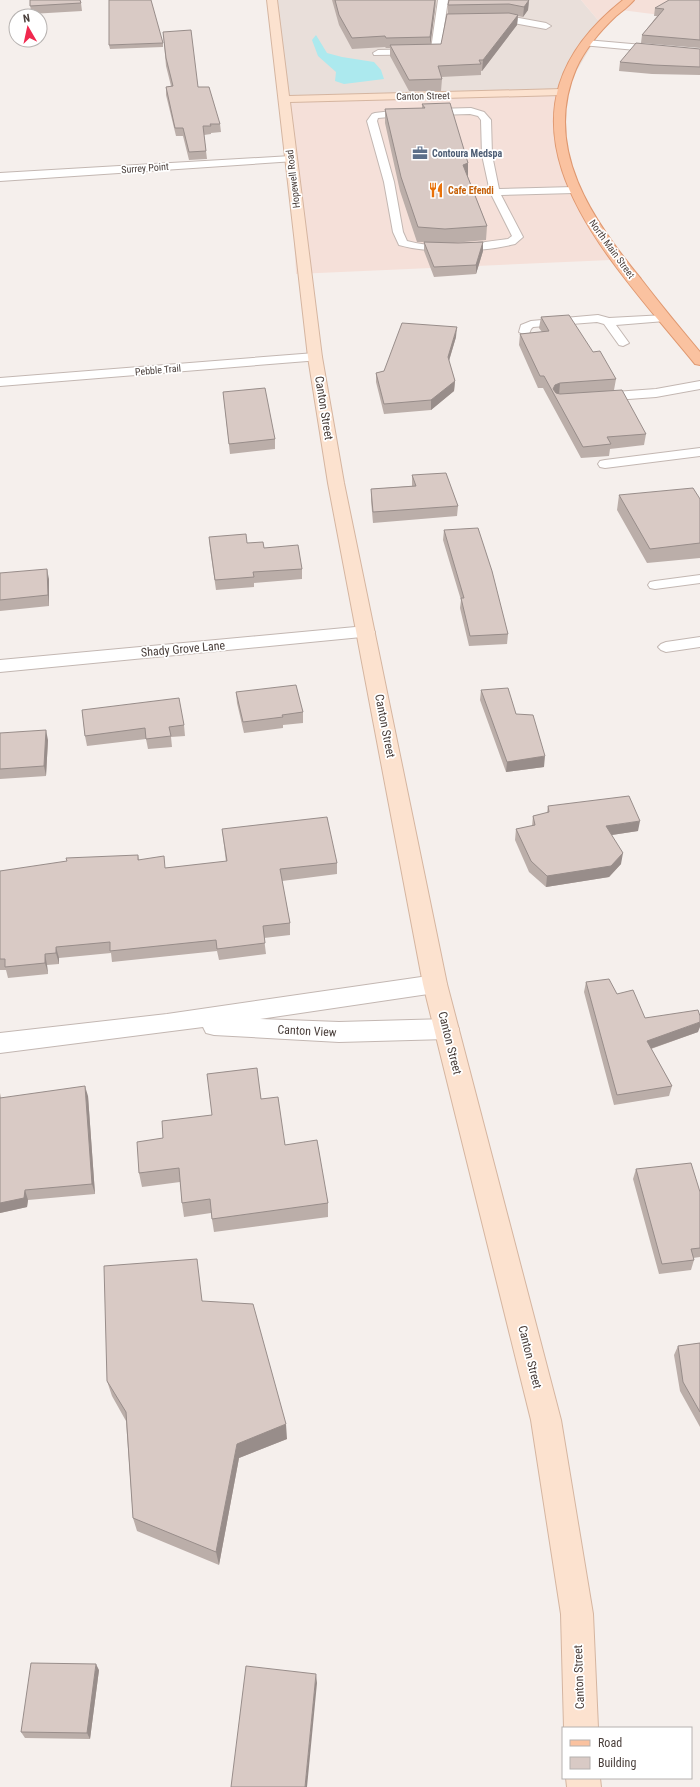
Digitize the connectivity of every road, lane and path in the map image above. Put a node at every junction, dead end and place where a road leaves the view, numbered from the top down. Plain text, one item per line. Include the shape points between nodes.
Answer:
1 (272, 0) edge
2 (629, 0) edge
3 (440, 3) edge
4 (478, 19) edge
5 (546, 26) dead end
6 (586, 43) junction
7 (378, 53) edge
8 (700, 53) edge
9 (562, 92) junction
10 (284, 99) junction
11 (291, 159) junction
12 (0, 177) edge
13 (574, 190) junction
14 (495, 192) junction
15 (665, 318) junction
16 (608, 322) junction
17 (525, 332) edge
18 (623, 344) dead end
19 (315, 358) junction
20 (700, 361) edge
21 (0, 382) edge
22 (700, 385) edge
23 (588, 398) edge
24 (700, 452) edge
25 (605, 464) dead end
26 (700, 579) edge
27 (655, 585) dead end
28 (366, 632) junction
29 (700, 642) edge
30 (666, 646) dead end
31 (0, 666) edge
32 (435, 984) junction
33 (340, 997) junction
34 (167, 1023) junction
35 (447, 1029) junction
36 (348, 1032) junction
37 (0, 1043) edge
38 (581, 1727) edge

1 - 10 street, Hopewell Road
2 - 6 main road, North Main Street via 597,28
3 - 7 street via 444,20 436,52
4 - 5 street via 508,19
6 - 8 street
6 - 9 main road, North Main Street via 567,75
9 - 10 street, Canton Street
9 - 13 main road, North Main Street via 559,133 563,160
10 - 11 street, Hopewell Road
11 - 12 street, Surrey Point
11 - 19 street, Hopewell Road
13 - 14 lane
13 - 15 main road, North Main Street via 600,236
14 - 14 lane via 518,237 511,242 427,248 412,247 403,243 398,232 389,182 372,122 375,116 471,111 481,114 486,120 487,155
15 - 16 lane
15 - 20 main road, North Main Street
16 - 17 lane via 598,318 531,324 525,327
16 - 18 lane
19 - 21 street, Pebble Trail
19 - 28 street, Canton Street via 336,483
22 - 23 lane via 656,393
24 - 25 lane
26 - 27 lane
28 - 31 street, Shady Grove Lane
28 - 32 street, Canton Street
29 - 30 lane
32 - 33 street, Canton View
32 - 35 street, Canton Street
33 - 34 street, Canton View
33 - 36 street
34 - 36 street, Canton View
34 - 37 street, Canton View
35 - 36 street, Canton View
35 - 38 street, Canton Street via 546,1420 577,1614

